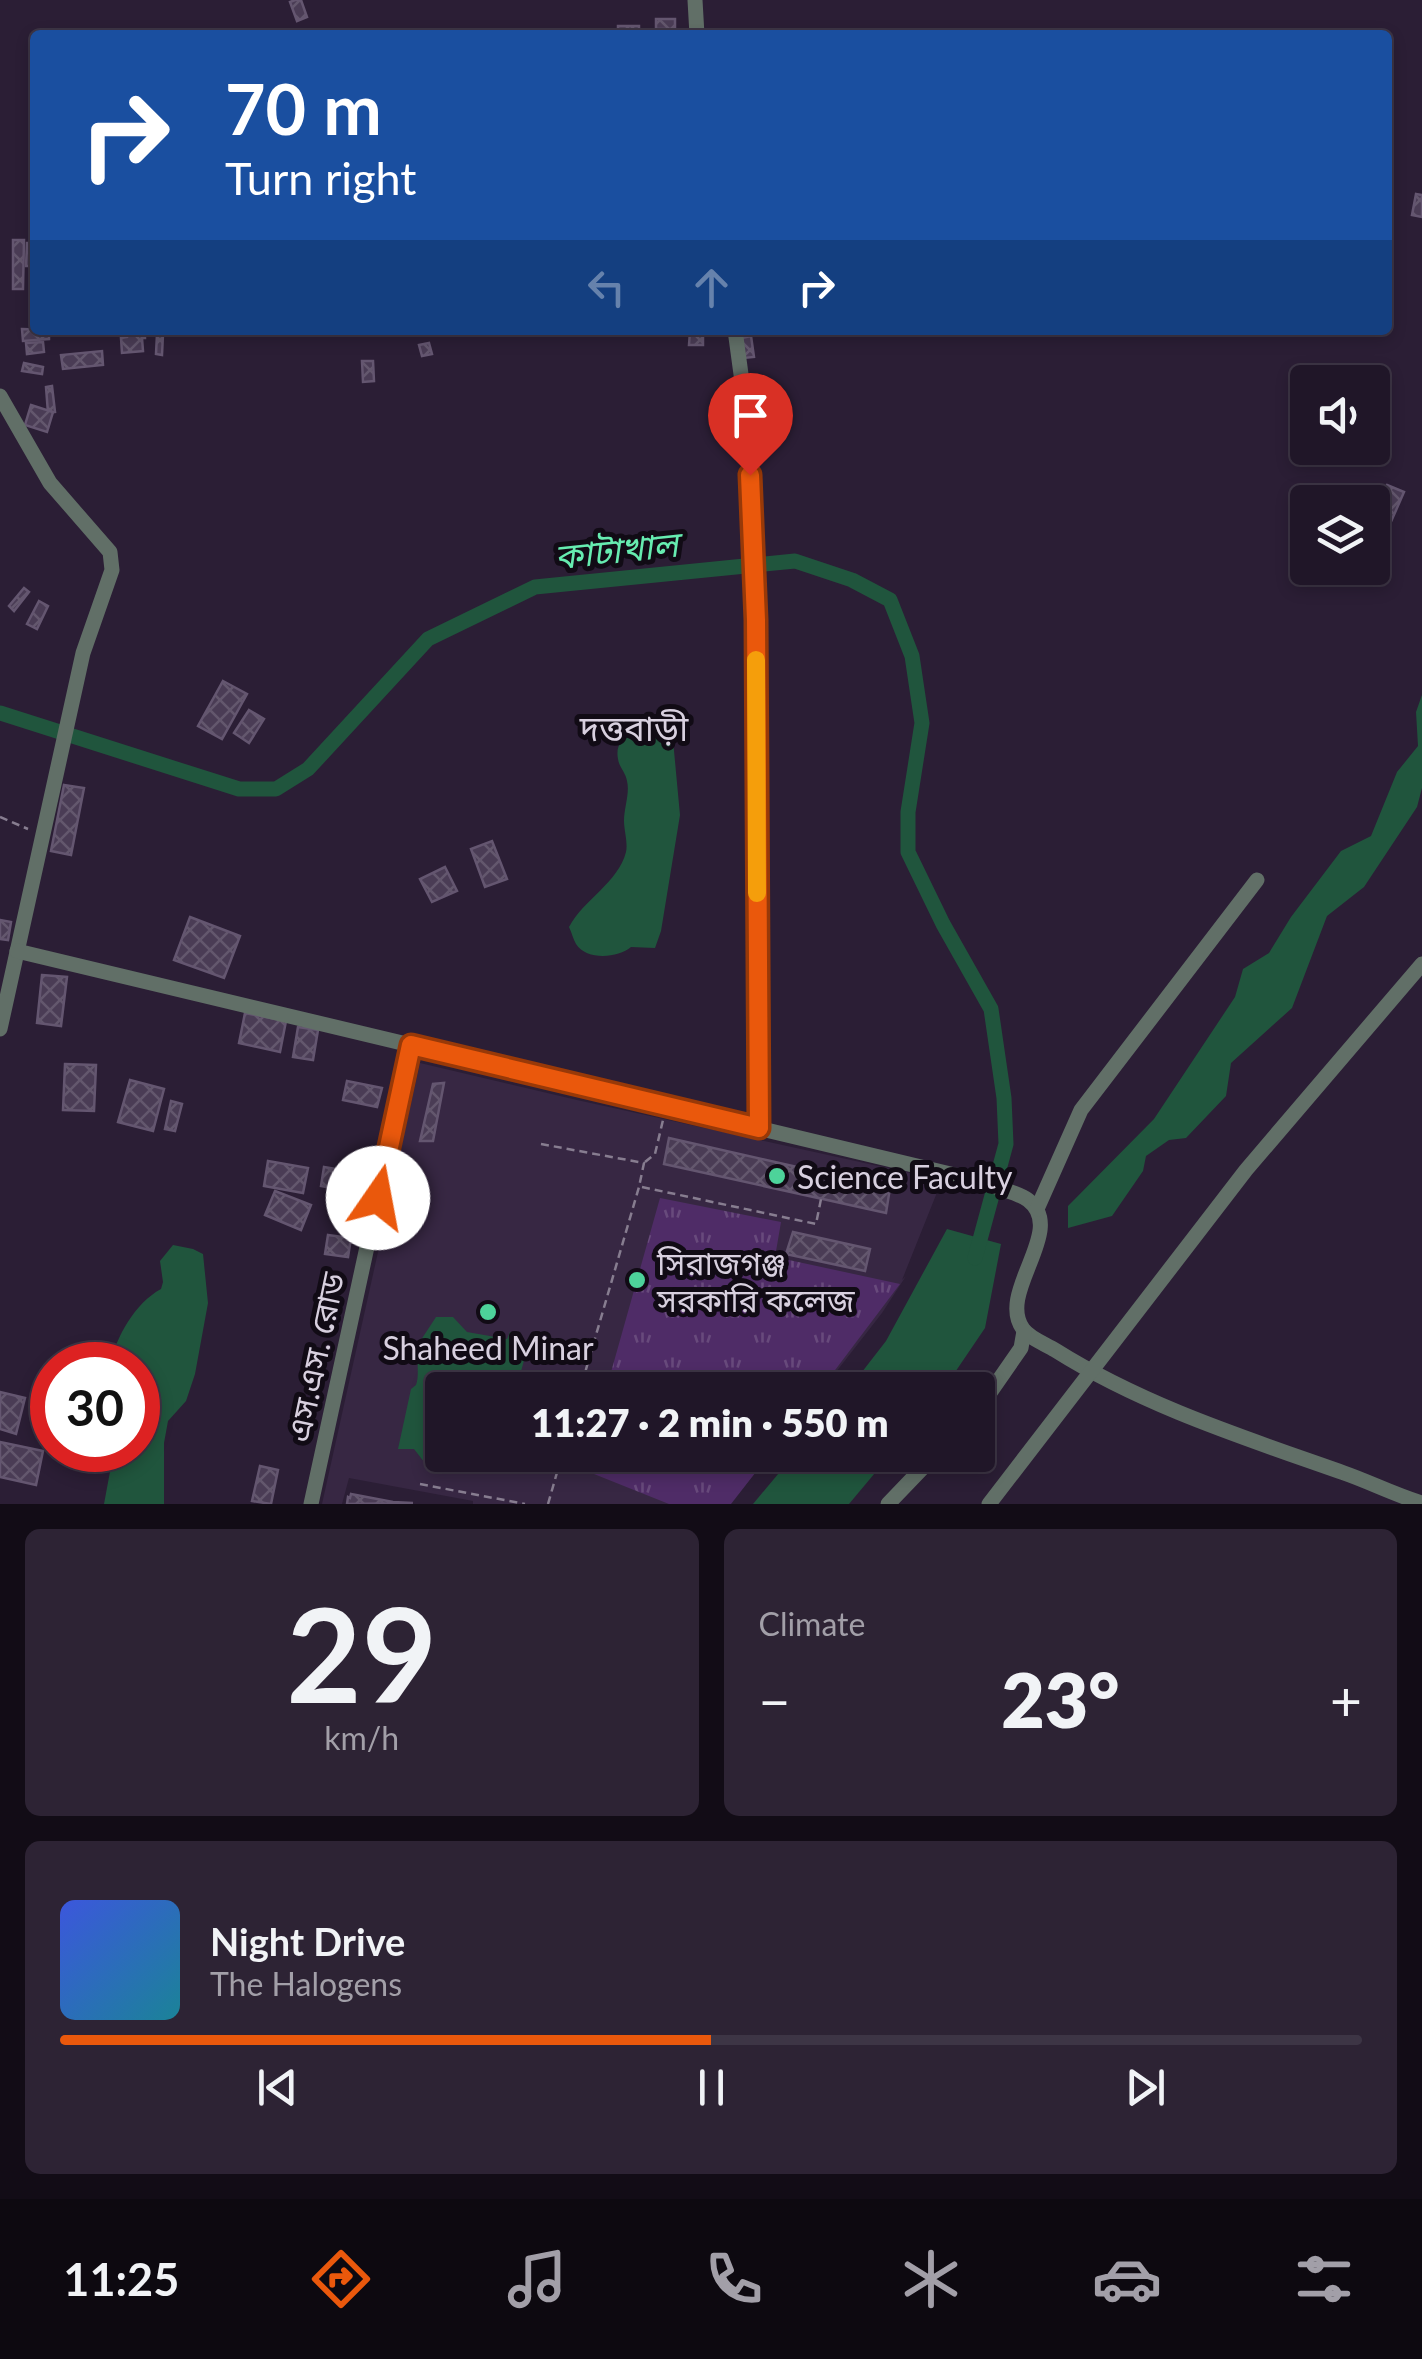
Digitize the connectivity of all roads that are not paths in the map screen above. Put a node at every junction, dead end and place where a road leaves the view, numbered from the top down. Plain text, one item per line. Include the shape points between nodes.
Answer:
1 (695, 0) edge
2 (697, 30) edge
3 (736, 335) edge
4 (0, 396) edge
5 (1258, 880) dead end
6 (18, 951) junction
7 (1422, 964) edge
8 (0, 1029) edge
9 (411, 1045) junction
10 (759, 1128) junction
11 (1032, 1204) junction
12 (1024, 1331) junction
13 (1092, 1373) junction
14 (995, 1385) edge
15 (919, 1472) edge
16 (311, 1504) edge
17 (888, 1504) edge
18 (988, 1504) edge
19 (1422, 1504) edge

1 - 2 street
3 - 10 street via 756,620
4 - 6 street via 50,483 110,552 112,570 84,653
5 - 11 street via 1081,1110
6 - 8 street
6 - 9 street
7 - 13 street via 1246,1170
9 - 10 street
9 - 16 street, এস.এস. রোড
10 - 11 street via 963,1177
11 - 12 street via 1041,1220 1017,1300
12 - 13 street
12 - 14 street via 1021,1348
13 - 18 street
13 - 19 street
15 - 17 street

